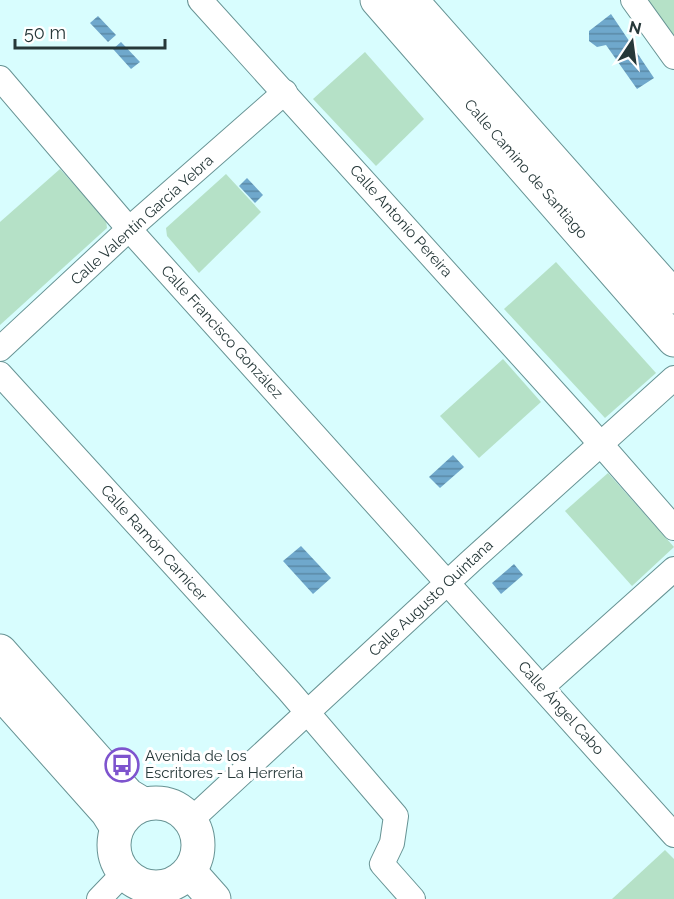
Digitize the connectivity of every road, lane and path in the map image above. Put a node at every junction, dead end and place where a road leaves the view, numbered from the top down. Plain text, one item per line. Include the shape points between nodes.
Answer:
1 (200, 0) edge
2 (377, 0) edge
3 (633, 0) edge
4 (414, 1) edge
5 (674, 57) edge
6 (0, 78) edge
7 (285, 92) junction
8 (129, 229) junction
9 (674, 297) edge
10 (674, 340) edge
11 (0, 349) edge
12 (0, 374) edge
13 (674, 378) edge
14 (600, 443) junction
15 (674, 528) edge
16 (674, 569) edge
17 (447, 583) junction
18 (0, 651) edge
19 (542, 687) junction
20 (0, 692) edge
21 (308, 713) junction
22 (143, 804) junction
23 (191, 820) junction
24 (117, 828) junction
25 (674, 835) edge
26 (124, 873) junction
27 (174, 886) edge
28 (99, 899) edge
29 (214, 899) edge
30 (413, 899) edge

1 - 7 street, Calle Antonio Pereira
2 - 10 main road, Calle Camino de Santiago
3 - 5 street
4 - 9 main road, Calle Camino de Santiago
6 - 8 street, Calle Francisco González
7 - 8 street, Calle Valentín García Yebra
7 - 14 street, Calle Antonio Pereira
8 - 11 street, Calle Valentín García Yebra
8 - 17 street, Calle Francisco González
12 - 21 street, Calle Ramón Carnicer
13 - 14 street, Calle Augusto Quintana
14 - 15 street, Calle Antonio Pereira
14 - 17 street, Calle Augusto Quintana
16 - 19 street
17 - 19 street, Calle Ángel Cabo
17 - 21 street, Calle Augusto Quintana
18 - 22 main road via 128,795
19 - 25 street, Calle Ángel Cabo
20 - 24 main road
21 - 23 street, Calle Augusto Quintana
21 - 30 street, Calle Ramón Carnicer via 396,816 392,843 381,864
22 - 23 main road via 161,802 178,808
22 - 24 main road via 128,813
23 - 27 main road via 199,847 196,860
24 - 26 main road via 113,843
26 - 27 main road via 140,884
26 - 28 street
27 - 29 main road

